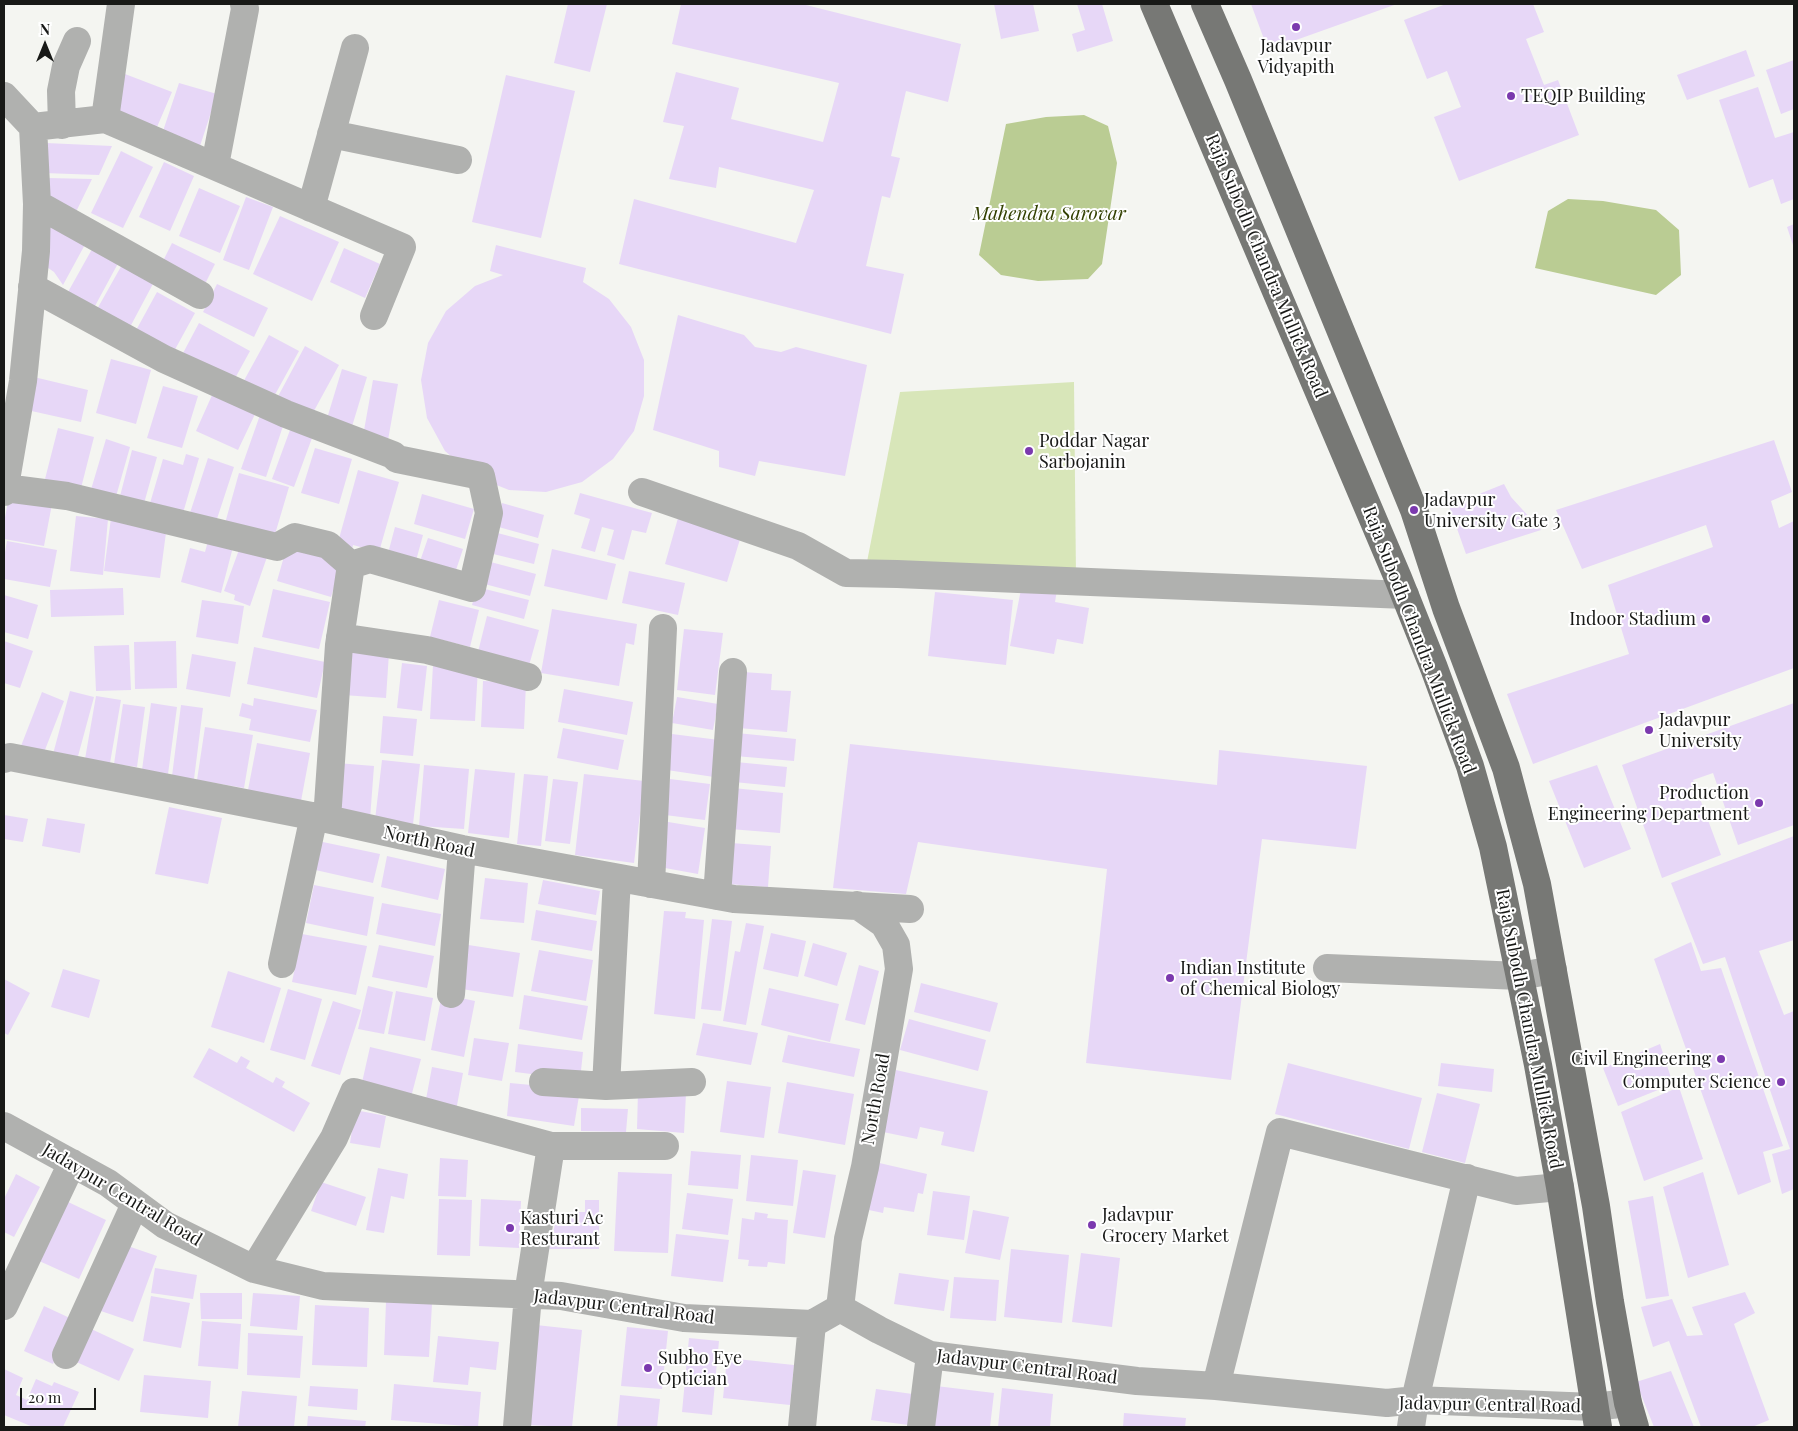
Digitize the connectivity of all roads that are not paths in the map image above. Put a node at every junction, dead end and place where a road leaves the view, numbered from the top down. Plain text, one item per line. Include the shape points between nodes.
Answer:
1 (121, 4) edge
2 (1154, 4) edge
3 (1205, 4) edge
4 (245, 6) edge
5 (77, 41) dead end
6 (356, 48) dead end
7 (4, 96) edge
8 (105, 119) junction
9 (62, 125) junction
10 (33, 127) junction
11 (331, 134) junction
12 (458, 160) dead end
13 (214, 165) junction
14 (37, 204) junction
15 (311, 208) junction
16 (32, 287) junction
17 (200, 295) dead end
18 (374, 316) dead end
19 (16, 332) edge
20 (4, 490) edge
21 (642, 492) dead end
22 (351, 565) junction
23 (1405, 595) junction
24 (663, 628) dead end
25 (340, 637) junction
26 (733, 672) dead end
27 (528, 676) dead end
28 (4, 759) edge
29 (320, 818) junction
30 (462, 850) junction
31 (617, 878) junction
32 (651, 884) junction
33 (717, 896) junction
34 (857, 905) junction
35 (910, 908) dead end
36 (282, 964) dead end
37 (1328, 968) dead end
38 (1553, 970) junction
39 (1520, 976) junction
40 (451, 994) dead end
41 (543, 1082) dead end
42 (692, 1082) dead end
43 (606, 1086) junction
44 (4, 1126) edge
45 (550, 1146) junction
46 (665, 1146) dead end
47 (72, 1164) junction
48 (1467, 1178) junction
49 (1560, 1187) junction
50 (135, 1204) junction
51 (254, 1269) junction
52 (528, 1295) junction
53 (4, 1306) edge
54 (840, 1308) junction
55 (812, 1324) junction
56 (66, 1355) dead end
57 (930, 1355) junction
58 (1216, 1386) junction
59 (1413, 1415) edge
60 (1632, 1417) edge
61 (1597, 1420) edge
62 (517, 1427) edge
63 (802, 1427) edge
64 (922, 1427) edge

1 - 8 street
2 - 23 main road, Raja Subodh Chandra Mullick Road
3 - 38 main road, Raja Subodh Chandra Mullick Road via 1414,510 1446,608 1506,768 1537,884
4 - 13 street
5 - 9 street via 66,66 61,92
6 - 11 street
7 - 10 street
8 - 9 street
8 - 13 street
9 - 10 street
10 - 14 street
11 - 12 street
11 - 15 street
13 - 15 street
14 - 16 street
14 - 17 street
15 - 18 street via 402,247
16 - 19 street
16 - 22 street via 164,359 286,414 393,455 396,459 481,476 489,512 472,588 370,559
19 - 20 street via 24,381
20 - 22 street via 67,496 276,546 295,537 328,545
21 - 23 street via 798,546 846,573
22 - 25 street
23 - 39 main road, Raja Subodh Chandra Mullick Road via 1470,766 1493,847
24 - 32 street
25 - 27 street via 427,650
25 - 29 street
26 - 33 street
28 - 29 street, North Road via 10,757
29 - 30 street, North Road
29 - 36 street
30 - 31 street, North Road
30 - 40 street
31 - 32 street, North Road
31 - 43 street
32 - 33 street, North Road
33 - 34 street, North Road
34 - 35 street, North Road
34 - 54 street, North Road via 884,924 896,945 899,969 865,1167 848,1240
37 - 39 street
38 - 39 street
38 - 60 main road, Raja Subodh Chandra Mullick Road
39 - 49 main road, Raja Subodh Chandra Mullick Road
41 - 43 street
42 - 43 street
44 - 47 street, Jadavpur Central Road
45 - 46 street
45 - 51 street via 354,1092 334,1138
45 - 52 street
47 - 50 street, Jadavpur Central Road via 108,1182
47 - 53 street
48 - 49 street via 1516,1191
48 - 58 street via 1280,1132
48 - 59 street
49 - 61 main road, Raja Subodh Chandra Mullick Road
50 - 51 street, Jadavpur Central Road via 165,1225
50 - 56 street
51 - 52 street, Jadavpur Central Road via 323,1286
52 - 55 street, Jadavpur Central Road via 561,1296 684,1318
52 - 62 street
54 - 55 street
54 - 57 street, Jadavpur Central Road
55 - 63 street
57 - 58 street, Jadavpur Central Road via 1137,1380
57 - 64 street
58 - 59 street, Jadavpur Central Road via 1387,1404
59 - 61 street, Jadavpur Central Road
60 - 61 street, Jadavpur Central Road

